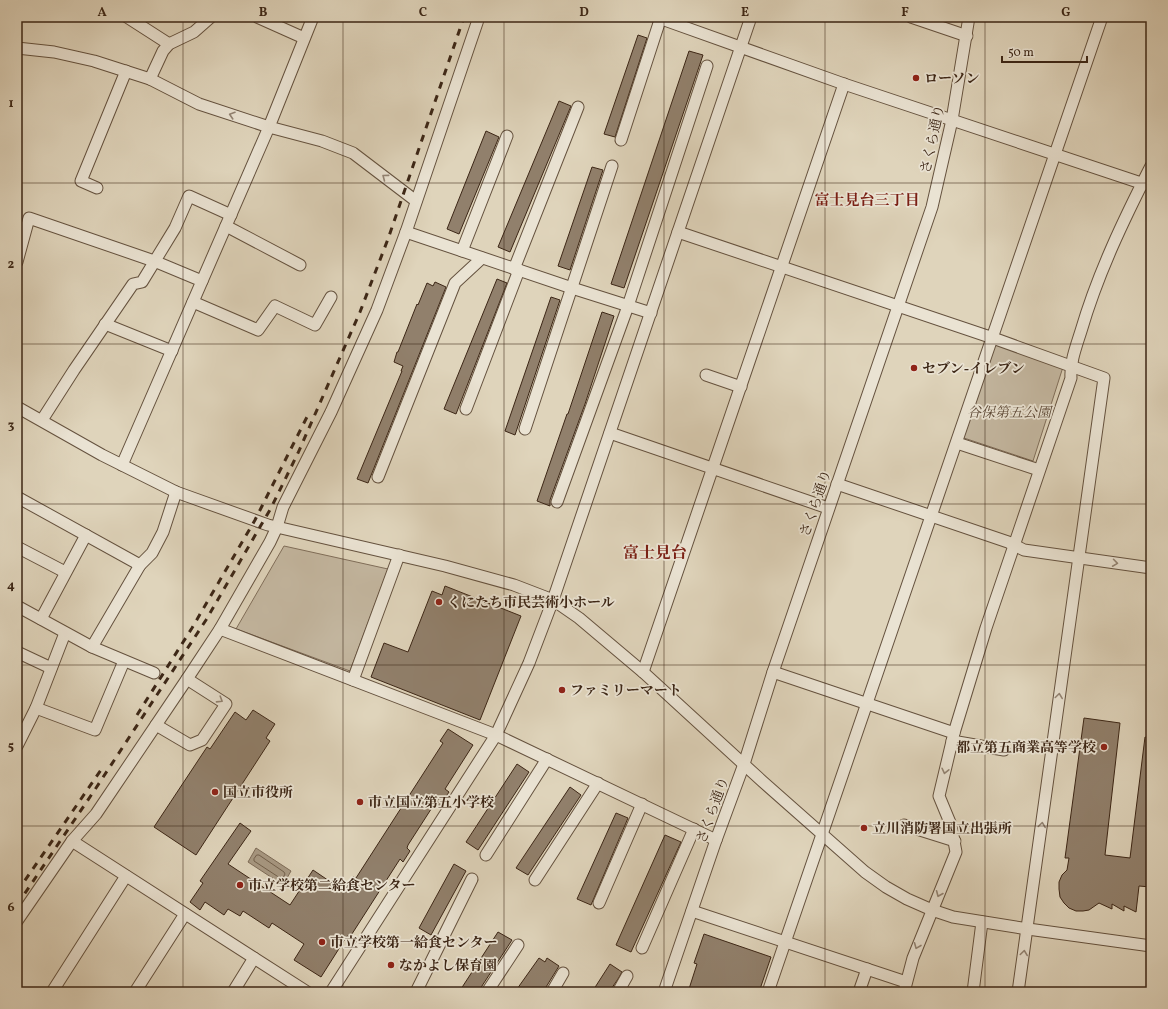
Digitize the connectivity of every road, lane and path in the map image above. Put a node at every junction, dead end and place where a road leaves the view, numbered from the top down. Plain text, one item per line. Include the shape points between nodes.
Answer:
1 (127, 17) edge
2 (211, 17) edge
3 (257, 17) edge
4 (313, 17) edge
5 (479, 17) edge
6 (751, 17) edge
7 (911, 17) edge
8 (969, 17) edge
9 (1102, 17) edge
10 (659, 18) edge
11 (967, 36) junction
12 (304, 38) junction
13 (169, 44) junction
14 (17, 48) edge
15 (740, 48) junction
16 (708, 66) dead end
17 (126, 71) junction
18 (150, 79) junction
19 (844, 84) junction
20 (578, 107) dead end
21 (952, 120) junction
22 (269, 126) junction
23 (507, 136) dead end
24 (621, 140) dead end
25 (1055, 154) junction
26 (612, 166) dead end
27 (1151, 166) edge
28 (1146, 184) edge
29 (97, 188) dead end
30 (416, 201) junction
31 (231, 215) junction
32 (226, 226) junction
33 (406, 232) junction
34 (678, 232) junction
35 (462, 251) junction
36 (482, 258) junction
37 (154, 260) junction
38 (17, 262) edge
39 (300, 265) dead end
40 (782, 267) junction
41 (517, 270) junction
42 (202, 280) junction
43 (572, 288) junction
44 (332, 297) dead end
45 (193, 302) junction
46 (898, 305) junction
47 (628, 306) junction
48 (650, 313) junction
49 (105, 324) junction
50 (993, 338) junction
51 (172, 351) junction
52 (1070, 367) junction
53 (706, 375) dead end
54 (741, 387) junction
55 (17, 407) edge
56 (466, 409) dead end
57 (42, 420) junction
58 (525, 429) dead end
59 (610, 433) junction
60 (957, 443) junction
61 (122, 465) junction
62 (713, 468) junction
63 (1039, 470) junction
64 (378, 477) dead end
65 (837, 484) junction
66 (176, 492) junction
67 (17, 498) edge
68 (557, 502) dead end
69 (828, 508) junction
70 (932, 516) junction
71 (277, 527) junction
72 (86, 535) junction
73 (1013, 546) junction
74 (17, 547) edge
75 (399, 555) junction
76 (1078, 558) junction
77 (140, 565) junction
78 (1151, 568) edge
79 (65, 572) junction
80 (553, 600) junction
81 (17, 606) edge
82 (41, 619) junction
83 (220, 629) junction
84 (65, 633) junction
85 (92, 647) junction
86 (17, 652) edge
87 (124, 661) junction
88 (52, 668) junction
89 (643, 672) junction
90 (773, 672) junction
91 (154, 673) dead end
92 (187, 679) junction
93 (353, 680) junction
94 (867, 704) junction
95 (36, 708) junction
96 (156, 725) junction
97 (496, 734) junction
98 (954, 737) junction
99 (17, 746) edge
100 (1004, 750) dead end
101 (547, 759) junction
102 (744, 764) junction
103 (598, 783) junction
104 (642, 804) junction
105 (904, 825) dead end
106 (694, 829) junction
107 (823, 834) junction
108 (716, 840) junction
109 (72, 841) junction
110 (955, 841) junction
111 (486, 855) dead end
112 (126, 876) junction
113 (472, 879) dead end
114 (535, 880) dead end
115 (599, 903) dead end
116 (692, 910) junction
117 (932, 910) junction
118 (185, 914) junction
119 (17, 921) edge
120 (982, 922) junction
121 (1028, 929) junction
122 (785, 942) junction
123 (518, 945) dead end
124 (1151, 946) edge
125 (642, 948) dead end
126 (254, 958) junction
127 (867, 969) junction
128 (563, 973) dead end
129 (627, 976) dead end
130 (905, 987) edge
131 (52, 992) edge
132 (135, 992) edge
133 (234, 992) edge
134 (307, 992) edge
135 (331, 992) edge
136 (416, 992) edge
137 (487, 992) edge
138 (552, 992) edge
139 (618, 992) edge
140 (664, 992) edge
141 (768, 992) edge
142 (859, 992) edge
143 (973, 992) edge
144 (1018, 992) edge

1 - 13 street
2 - 13 street via 194,32
3 - 12 street
4 - 12 street
5 - 30 street
6 - 15 street
7 - 11 street
8 - 11 street, さくら通り
9 - 25 street
10 - 15 street
10 - 24 street
11 - 21 street, さくら通り
12 - 22 street
13 - 18 street
14 - 17 street via 54,52
15 - 19 street
15 - 34 street
16 - 47 street
17 - 18 street
17 - 29 street via 81,181
22 -> 18 street via 199,104
19 - 21 street
19 - 40 street
20 - 41 street
21 - 25 street
21 - 46 street, さくら通り via 932,207
30 -> 22 street via 352,153 322,141
22 - 31 street
23 - 35 street
25 - 28 street
25 - 50 street
26 - 43 street
27 - 28 street
28 - 52 street via 1104,266
30 - 33 street
31 - 32 street
31 - 37 street via 189,196 175,228
32 - 39 street
32 - 42 street
33 - 35 street
33 - 71 street via 377,310 331,412 283,507
34 - 40 street
34 - 48 street
35 - 36 street
36 - 41 street
36 - 64 street via 455,283
37 - 38 street via 29,218
37 - 42 street
37 - 49 street via 142,282 133,284
40 - 46 street
40 - 54 street
41 - 43 street
41 - 56 street
42 - 45 street
43 - 47 street
43 - 58 street
44 - 45 street via 315,325 275,306 258,330
45 - 51 street
46 - 50 street
46 - 65 street, さくら通り
47 - 48 street
47 - 68 street
48 - 59 street
49 - 51 street
49 - 57 street
50 - 52 street
50 - 60 street
51 - 61 street
52 - 63 street via 1071,378
52 - 76 street via 1104,378
53 - 54 street
54 - 62 street
55 - 57 street
57 - 61 street
59 - 62 street
59 - 80 street
60 - 63 street
60 - 70 street
61 - 66 street
62 - 69 street
62 - 89 street
63 - 73 street
65 - 69 street, さくら通り
65 - 70 street
66 - 71 street
66 - 77 street via 163,532 152,553
67 - 72 street
69 - 90 street, さくら通り
70 - 73 street via 1008,542
70 - 94 street
71 - 75 street
71 - 83 street
72 - 77 street
72 - 79 street
73 - 76 street
73 - 98 street
74 - 79 street
75 - 80 street via 514,585
75 - 93 street
76 -> 78 street
121 -> 76 street
77 - 85 street
79 - 82 street
80 - 89 street
80 - 97 street via 529,663
81 - 82 street
82 - 84 street
83 - 92 street
83 - 93 street
84 - 85 street
84 - 88 street
85 - 87 street
86 - 88 street
87 - 91 street
87 - 95 street via 95,730
88 - 95 street
89 - 102 street
90 - 94 street
90 - 102 street, さくら通り
92 - 96 street
92 -> 96 street via 226,704 202,740 190,745
93 - 97 street
94 - 98 street
94 - 107 street
95 - 99 street
96 - 109 street via 96,814
97 - 101 street
97 - 135 street
98 - 100 street
98 -> 110 street via 940,796
101 - 103 street
101 - 111 street
102 - 107 street
102 - 108 street, さくら通り
103 - 104 street
103 - 114 street
104 - 106 street
104 - 115 street
105 - 110 street
106 - 108 street
106 - 125 street
107 - 117 street via 865,872 886,887
107 - 122 street
108 - 116 street, さくら通り
109 - 112 street
109 - 119 street
110 -> 117 street via 956,852
112 - 118 street
112 - 131 street
113 - 136 street
116 - 122 street
116 - 140 street, さくら通り
117 - 120 street via 952,917
117 -> 130 street via 913,958
118 - 126 street
118 - 132 street
120 - 121 street
120 - 143 street
121 - 124 street
144 -> 121 street
122 - 127 street
122 - 141 street
123 - 137 street
126 - 133 street
126 - 134 street
127 - 130 street
127 - 142 street
128 - 138 street
129 - 139 street

